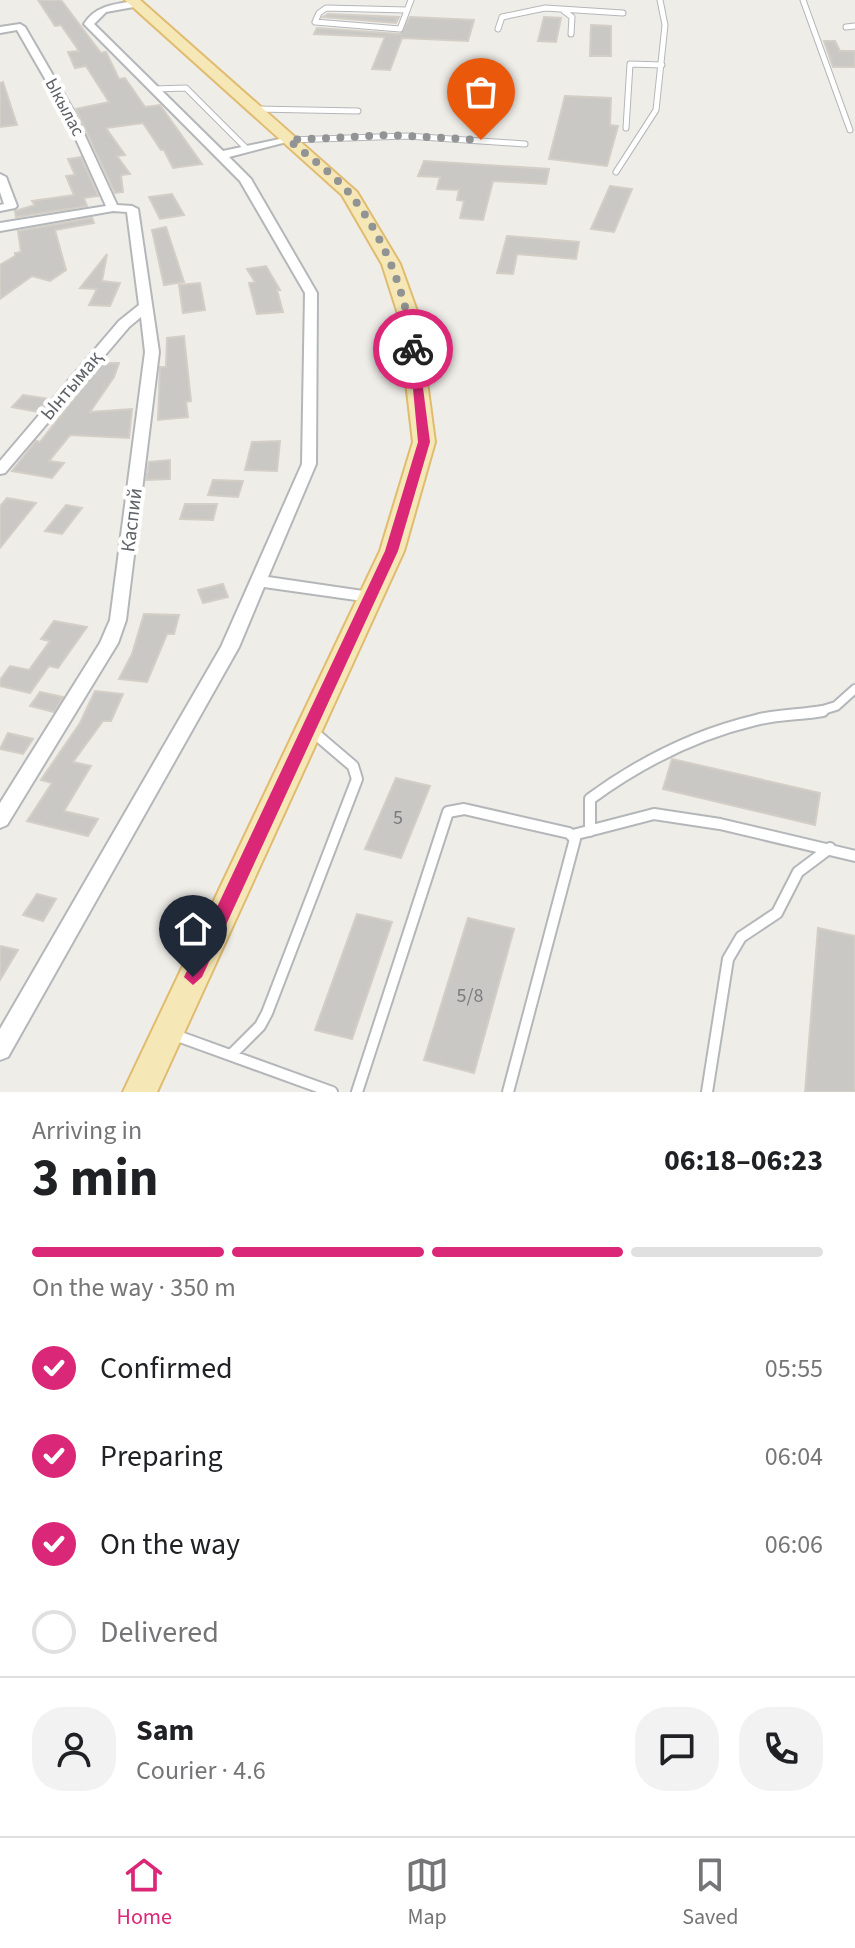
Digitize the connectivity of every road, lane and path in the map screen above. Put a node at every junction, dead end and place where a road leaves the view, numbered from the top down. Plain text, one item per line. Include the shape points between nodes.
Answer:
1 (411, 0) edge
2 (561, 0) edge
3 (660, 0) edge
4 (803, 0) edge
5 (134, 2) edge
6 (99, 5) edge
7 (407, 10) junction
8 (561, 10) junction
9 (623, 13) dead end
10 (855, 26) edge
11 (846, 27) dead end
12 (498, 29) dead end
13 (0, 30) edge
14 (571, 34) dead end
15 (662, 65) junction
16 (154, 89) junction
17 (255, 109) junction
18 (358, 111) dead end
19 (626, 128) dead end
20 (850, 130) dead end
21 (289, 140) junction
22 (525, 144) dead end
23 (247, 149) junction
24 (222, 155) junction
25 (616, 172) dead end
26 (0, 177) edge
27 (5, 207) edge
28 (113, 208) junction
29 (0, 227) edge
30 (147, 305) junction
31 (0, 470) edge
32 (258, 581) junction
33 (370, 597) junction
34 (855, 689) edge
35 (309, 729) junction
36 (0, 820) edge
37 (590, 831) junction
38 (573, 835) junction
39 (830, 848) junction
40 (855, 856) edge
41 (167, 1032) junction
42 (0, 1050) edge
43 (231, 1055) junction
44 (140, 1092) edge
45 (332, 1092) edge
46 (357, 1092) edge
47 (508, 1092) edge
48 (707, 1092) edge

1 - 7 lane
2 - 8 lane
3 - 15 lane via 665,25
4 - 20 lane
5 - 6 street
5 - 17 main road
6 - 16 street via 89,24
7 - 7 lane via 326,8 315,22 400,29
8 - 9 lane
8 - 12 lane via 506,15
8 - 14 lane via 572,17
10 - 11 lane
13 - 28 street, Ыкылас via 20,27 68,110
15 - 19 lane via 630,64
15 - 25 lane via 656,110
16 - 23 lane via 186,88
16 - 24 street
17 - 18 lane
17 - 21 main road
21 - 22 lane via 413,135
21 - 23 street
21 - 33 main road via 349,192 391,264 408,314 424,442 392,551
23 - 24 street
24 - 32 street via 245,179 311,293 309,464
26 - 27 street
28 - 29 street
28 - 30 street, Каспий via 132,209
30 - 31 street, Ынтымақ via 124,324
30 - 36 street, Каспий via 152,352 118,620
32 - 33 street
32 - 42 street via 230,647
33 - 35 main road
34 - 37 lane via 832,710 758,719 679,748 609,784 590,799
35 - 41 main road
35 - 43 lane via 353,766 357,779 267,1013
37 - 38 lane
37 - 39 lane via 654,814
38 - 46 lane via 464,809 448,812
38 - 47 lane
39 - 40 lane
39 - 48 lane via 798,872 777,913 741,937 728,959
41 - 43 lane
41 - 44 main road
43 - 45 lane

